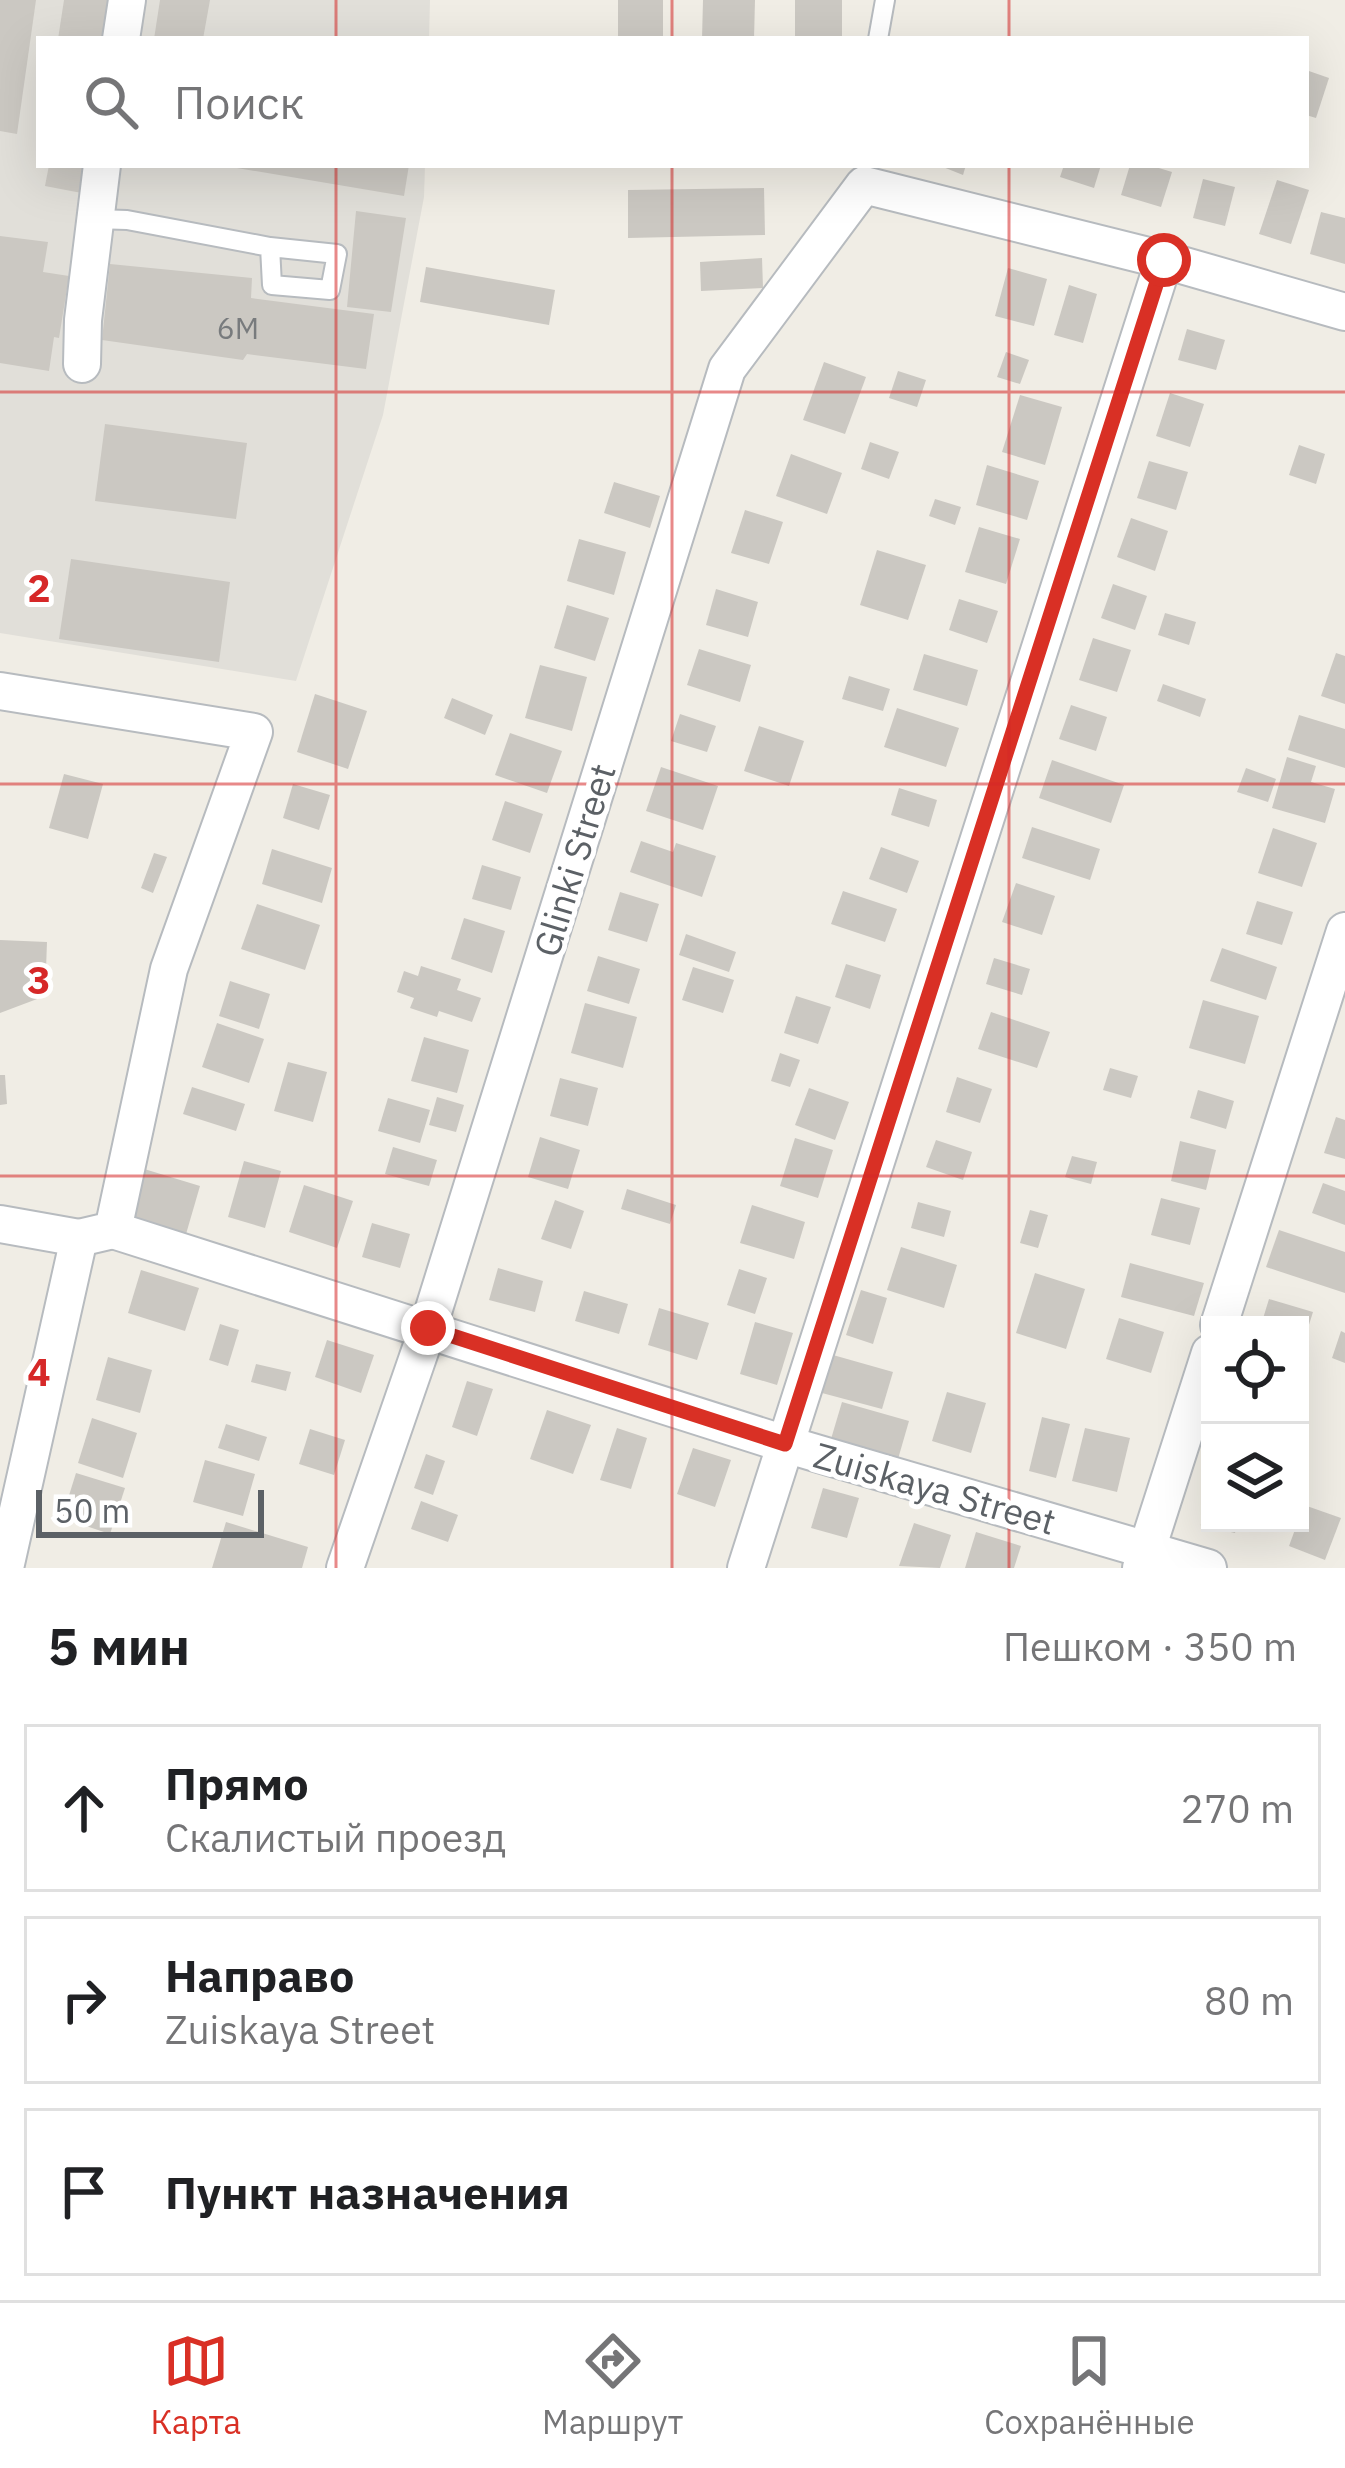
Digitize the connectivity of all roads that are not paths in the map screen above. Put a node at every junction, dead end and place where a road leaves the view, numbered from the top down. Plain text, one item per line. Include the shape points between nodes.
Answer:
1 (127, 0) edge
2 (885, 0) edge
3 (121, 36) edge
4 (879, 36) edge
5 (102, 168) edge
6 (863, 175) edge
7 (94, 219) junction
8 (270, 247) dead end
9 (1164, 260) junction
10 (1345, 312) edge
11 (82, 364) dead end
12 (0, 691) edge
13 (1345, 931) edge
14 (0, 1224) edge
15 (96, 1234) junction
16 (1222, 1316) edge
17 (428, 1328) junction
18 (1201, 1381) edge
19 (785, 1444) junction
20 (1144, 1559) edge
21 (20, 1564) edge
22 (345, 1568) edge
23 (746, 1568) edge
24 (1208, 1568) edge

1 - 3 street
2 - 4 lane
5 - 7 street
6 - 9 street
6 - 17 street, Glinki Street via 728,369
7 - 8 lane
7 - 11 street
9 - 10 street
9 - 19 street
12 - 15 street via 254,732 169,969
13 - 16 street
14 - 15 street, Zuiskaya Street
15 - 17 street, Zuiskaya Street
15 - 21 street
17 - 19 street, Zuiskaya Street
17 - 22 street, Glinki Street
18 - 20 street
19 - 20 street, Zuiskaya Street
19 - 23 street
20 - 24 street, Zuiskaya Street

